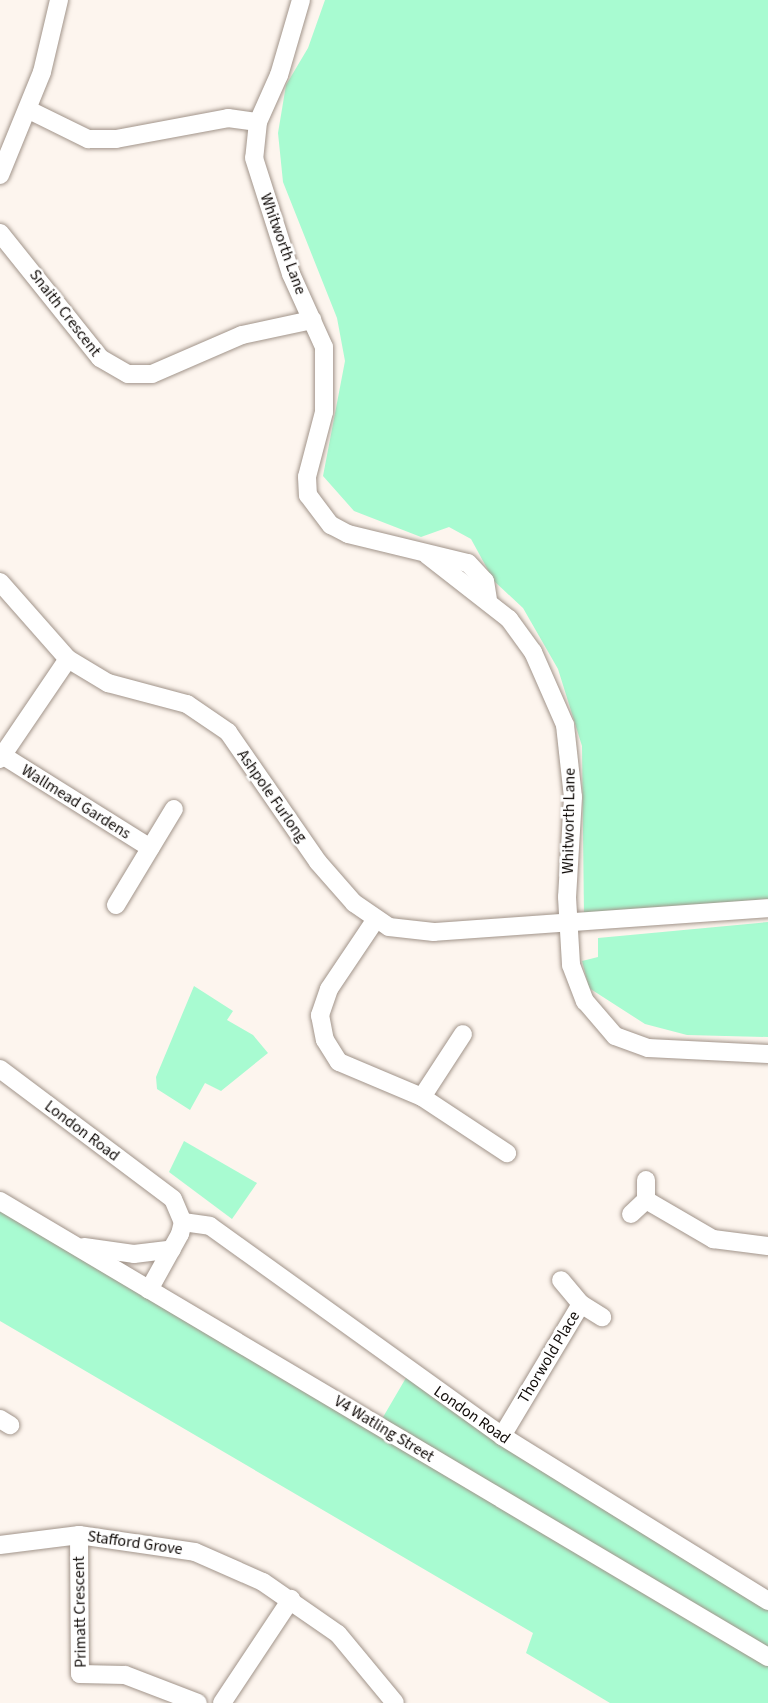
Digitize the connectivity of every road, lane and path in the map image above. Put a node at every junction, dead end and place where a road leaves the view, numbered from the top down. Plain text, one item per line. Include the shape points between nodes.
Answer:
1 (59, 0) edge
2 (301, 0) edge
3 (29, 110) junction
4 (258, 122) junction
5 (0, 175) edge
6 (0, 233) edge
7 (312, 320) junction
8 (0, 582) edge
9 (68, 659) junction
10 (1, 757) edge
11 (174, 809) dead end
12 (150, 848) junction
13 (116, 905) dead end
14 (768, 908) edge
15 (376, 919) junction
16 (569, 924) junction
17 (463, 1034) dead end
18 (768, 1054) edge
19 (0, 1069) edge
20 (422, 1097) junction
21 (507, 1153) dead end
22 (646, 1180) dead end
23 (646, 1200) junction
24 (0, 1201) edge
25 (631, 1214) dead end
26 (183, 1222) junction
27 (76, 1246) junction
28 (768, 1246) edge
29 (172, 1249) junction
30 (561, 1280) dead end
31 (149, 1290) junction
32 (581, 1304) junction
33 (602, 1317) dead end
34 (502, 1436) junction
35 (79, 1535) junction
36 (0, 1545) edge
37 (291, 1599) junction
38 (768, 1601) edge
39 (768, 1657) edge
40 (198, 1703) edge
41 (222, 1703) edge
42 (394, 1703) edge

1 - 3 street
2 - 4 street, Whitworth Lane via 279,75
3 - 4 street via 88,139 116,139 228,118
3 - 5 street
4 - 7 street, Whitworth Lane via 258,179
6 - 7 street, Snaith Crescent via 100,358 128,374 152,374 242,335
7 - 16 street, Whitworth Lane via 324,347 328,378 308,495 331,525 348,534 468,563 485,581 488,599 533,652 565,725 573,797
8 - 9 street, Ashpole Furlong
9 - 10 street, Wallmead Gardens
9 - 15 street, Ashpole Furlong via 108,683 209,715 228,732 318,862 354,903
10 - 12 street, Wallmead Gardens
11 - 12 street
12 - 13 street
14 - 16 street, Ashpole Furlong
15 - 16 street, Ashpole Furlong via 389,927 434,932
15 - 20 street via 329,989 320,1015 325,1040 339,1062
16 - 18 street via 571,965 585,1001 615,1036 694,1054
17 - 20 street
19 - 26 street, London Road via 173,1199
20 - 21 street
22 - 23 street
23 - 25 street
23 - 28 street via 713,1239
24 - 27 street, V4 Watling Street
26 - 29 street
26 - 34 street, London Road via 210,1226
27 - 29 street via 134,1254
27 - 31 street, V4 Watling Street
29 - 31 street
30 - 32 street, Thorwold Place
31 - 39 street, V4 Watling Street
32 - 33 street
32 - 34 street, Thorwold Place
34 - 38 street, London Road
35 - 36 street, Stafford Grove
35 - 37 street, Stafford Grove via 195,1552
35 - 40 street, Primatt Crescent via 80,1674 125,1675
37 - 41 street
37 - 42 street, Stafford Grove via 338,1634

